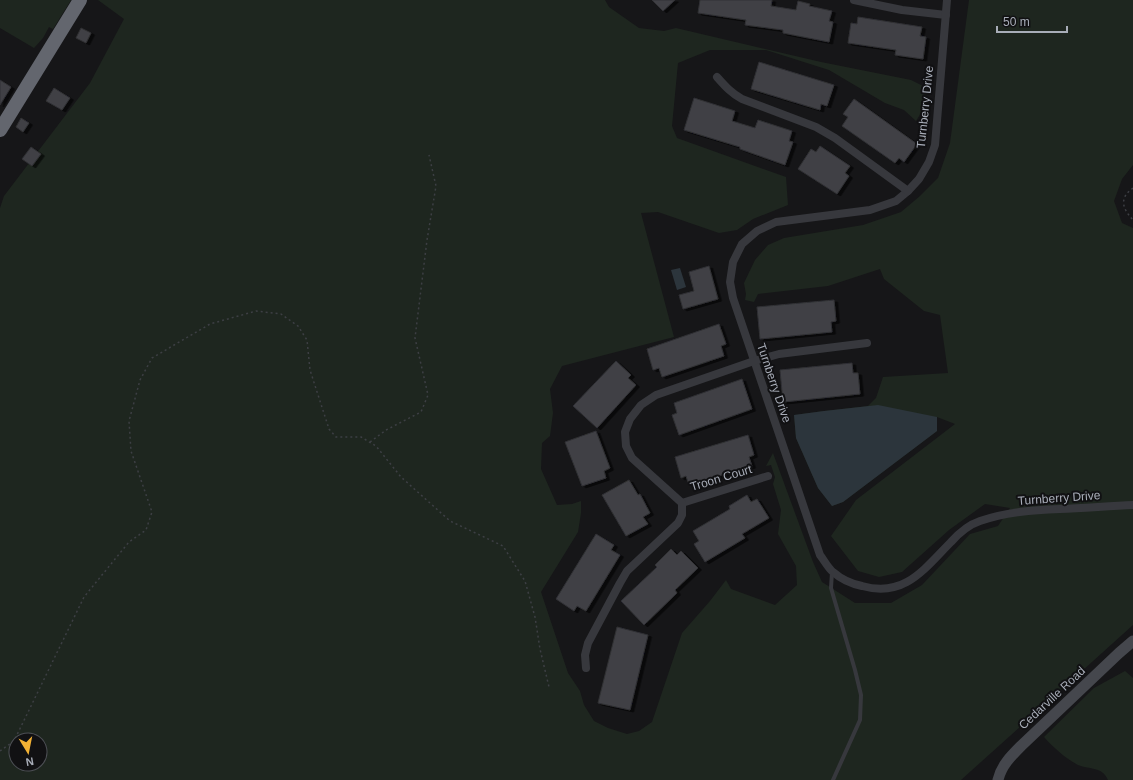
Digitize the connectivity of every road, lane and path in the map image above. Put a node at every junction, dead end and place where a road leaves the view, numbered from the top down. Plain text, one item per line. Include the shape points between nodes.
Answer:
1 (80, 0) edge
2 (854, 0) edge
3 (947, 0) edge
4 (946, 15) junction
5 (717, 77) dead end
6 (0, 130) edge
7 (429, 155) dead end
8 (1133, 188) edge
9 (908, 191) junction
10 (1133, 220) edge
11 (867, 343) dead end
12 (754, 361) junction
13 (370, 442) junction
14 (768, 476) dead end
15 (682, 503) junction
16 (1133, 505) edge
17 (832, 571) junction
18 (1133, 641) edge
19 (586, 668) dead end
20 (549, 687) dead end
21 (0, 751) edge
22 (833, 780) edge
23 (998, 780) edge

1 - 6 highway
2 - 4 street via 902,10
3 - 4 street, Turnberry Drive
4 - 9 street, Turnberry Drive via 935,145 929,162
5 - 9 street via 734,95 816,127 835,138
7 - 13 path via 436,186 415,338 428,395 421,412 386,430
8 - 10 path via 1123,202
9 - 12 street, Turnberry Drive via 896,202 870,210 776,222 757,231 742,244 732,262 730,282
11 - 12 street via 789,352
12 - 15 street via 656,394 641,405 630,419 625,432 626,446 632,458
12 - 17 street, Turnberry Drive via 820,555
13 - 20 path via 401,477 450,521 503,546 525,581
13 - 21 path via 361,437 336,437 330,429 310,370 307,340 298,326 281,314 256,311 210,324 152,358 140,380 129,421 131,451 152,512 146,530 129,542 84,597 14,741
14 - 15 street, Troon Court
15 - 19 street via 682,515 678,523 627,572 620,582 588,643 585,655
16 - 17 street, Turnberry Drive via 1029,511 978,521 962,531 915,578 896,587 867,588 853,584
17 - 22 lane via 831,588 862,695 860,720
18 - 23 main road, Cedarville Road via 1007,760

